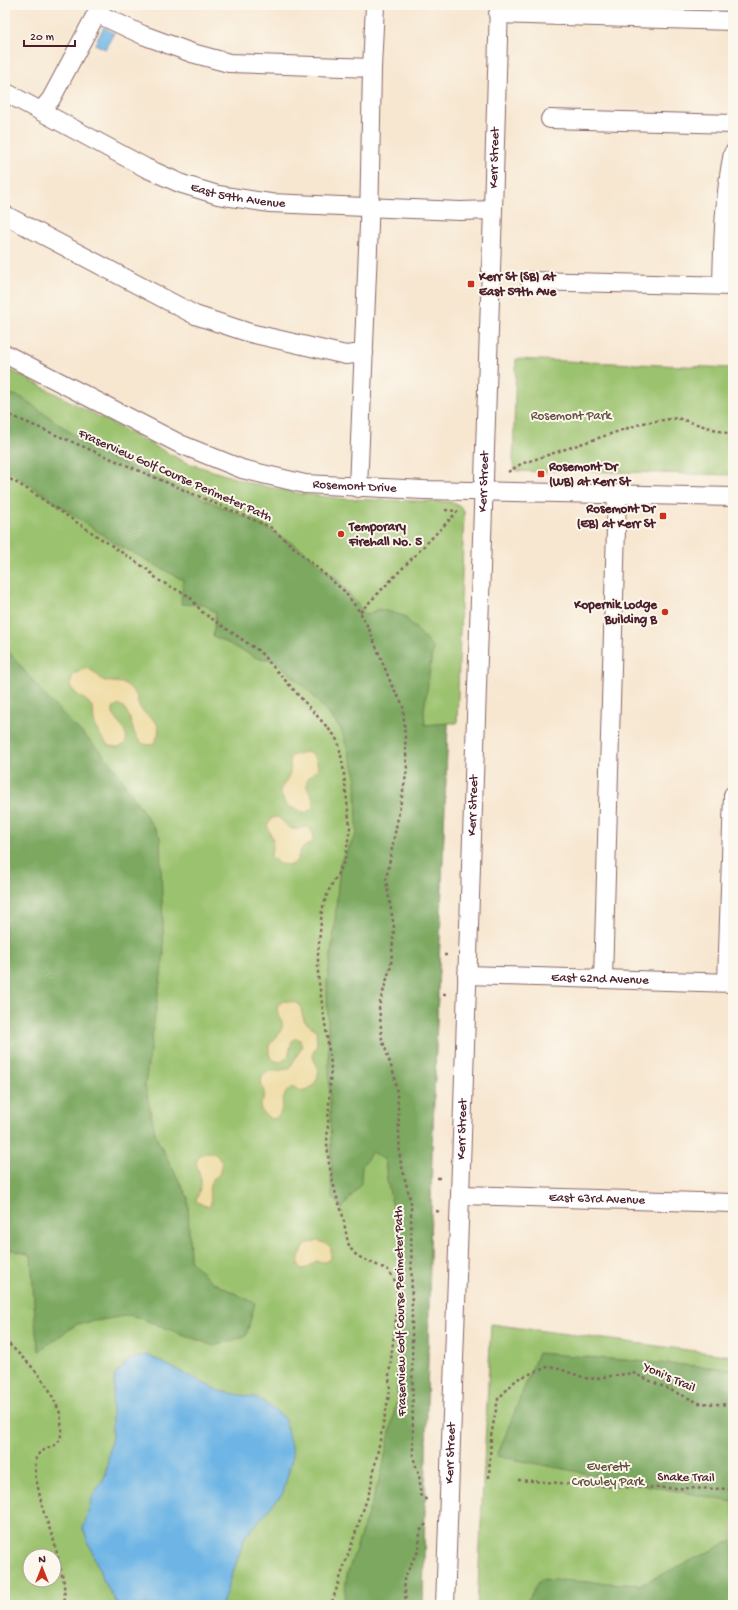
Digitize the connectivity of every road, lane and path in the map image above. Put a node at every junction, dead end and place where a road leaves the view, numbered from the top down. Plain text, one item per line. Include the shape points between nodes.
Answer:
1 (375, 5) edge
2 (100, 9) edge
3 (499, 10) edge
4 (733, 21) edge
5 (372, 68) junction
6 (5, 92) edge
7 (41, 111) junction
8 (550, 119) dead end
9 (733, 124) edge
10 (733, 153) edge
11 (370, 206) junction
12 (493, 210) junction
13 (5, 215) edge
14 (530, 281) dead end
15 (728, 286) edge
16 (364, 353) junction
17 (5, 354) edge
18 (5, 413) edge
19 (733, 435) edge
20 (508, 472) dead end
21 (5, 476) edge
22 (358, 488) junction
23 (483, 491) junction
24 (617, 494) junction
25 (733, 497) edge
26 (458, 511) dead end
27 (360, 612) junction
28 (733, 795) edge
29 (444, 955) dead end
30 (449, 955) dead end
31 (467, 975) junction
32 (604, 979) junction
33 (730, 983) edge
34 (443, 994) dead end
35 (449, 994) dead end
36 (437, 1178) dead end
37 (443, 1178) dead end
38 (460, 1195) junction
39 (733, 1202) edge
40 (436, 1211) dead end
41 (442, 1212) dead end
42 (5, 1340) edge
43 (733, 1405) edge
44 (489, 1478) dead end
45 (518, 1480) dead end
46 (733, 1489) edge
47 (427, 1500) dead end
48 (426, 1524) dead end
49 (65, 1605) edge
50 (331, 1605) edge
51 (406, 1605) edge
52 (445, 1605) edge

1 - 5 street
2 - 5 street via 143,35 229,63
2 - 7 street via 51,99
3 - 4 street
3 - 12 street, Kerr Street
5 - 11 street
6 - 7 street, East 59th Avenue
7 - 11 street, East 59th Avenue via 146,168 182,184 218,195 270,203
8 - 9 street
10 - 15 street via 729,172 723,251
11 - 12 street, East 59th Avenue
11 - 16 street
12 - 23 street, Kerr Street
13 - 16 street via 195,315 250,333 346,355
14 - 15 street
16 - 22 street
17 - 22 street, Rosemont Drive via 214,459 242,469 305,484
18 - 27 path, Fraserview Golf Course Perimeter Path via 270,527 344,591
19 - 20 path via 678,418 643,423 521,464
21 - 50 path via 148,570 158,580 189,596 202,612 259,651 335,736 339,745 350,827 345,860 328,892 322,910 318,954 318,976 331,1064 329,1164 351,1249 357,1256 388,1270 397,1286 398,1301 389,1376 390,1390 370,1490
22 - 23 street, Rosemont Drive
23 - 24 street, Rosemont Drive
23 - 31 street, Kerr Street
24 - 25 street, Rosemont Drive
24 - 32 street
26 - 27 path
27 - 47 path, Fraserview Golf Course Perimeter Path via 392,686 403,705 407,770 386,880 394,927 391,965 379,1006 382,1039 395,1078 400,1159 411,1203 413,1456 420,1480 420,1495
28 - 33 street
29 - 30 path
31 - 32 street, East 62nd Avenue
31 - 38 street, Kerr Street
32 - 33 street, East 62nd Avenue
34 - 35 path
36 - 37 path
38 - 39 street, East 63rd Avenue
38 - 52 street, Kerr Street
40 - 41 path
42 - 49 path via 49,1389 60,1413 60,1440 40,1452 36,1458 35,1474 64,1583
43 - 44 path, Yoni's Trail via 699,1403 633,1374 589,1379 550,1366 517,1379 498,1399 491,1436
45 - 46 path, Snake Trail via 615,1487
48 - 51 path via 420,1531 420,1550 404,1579

